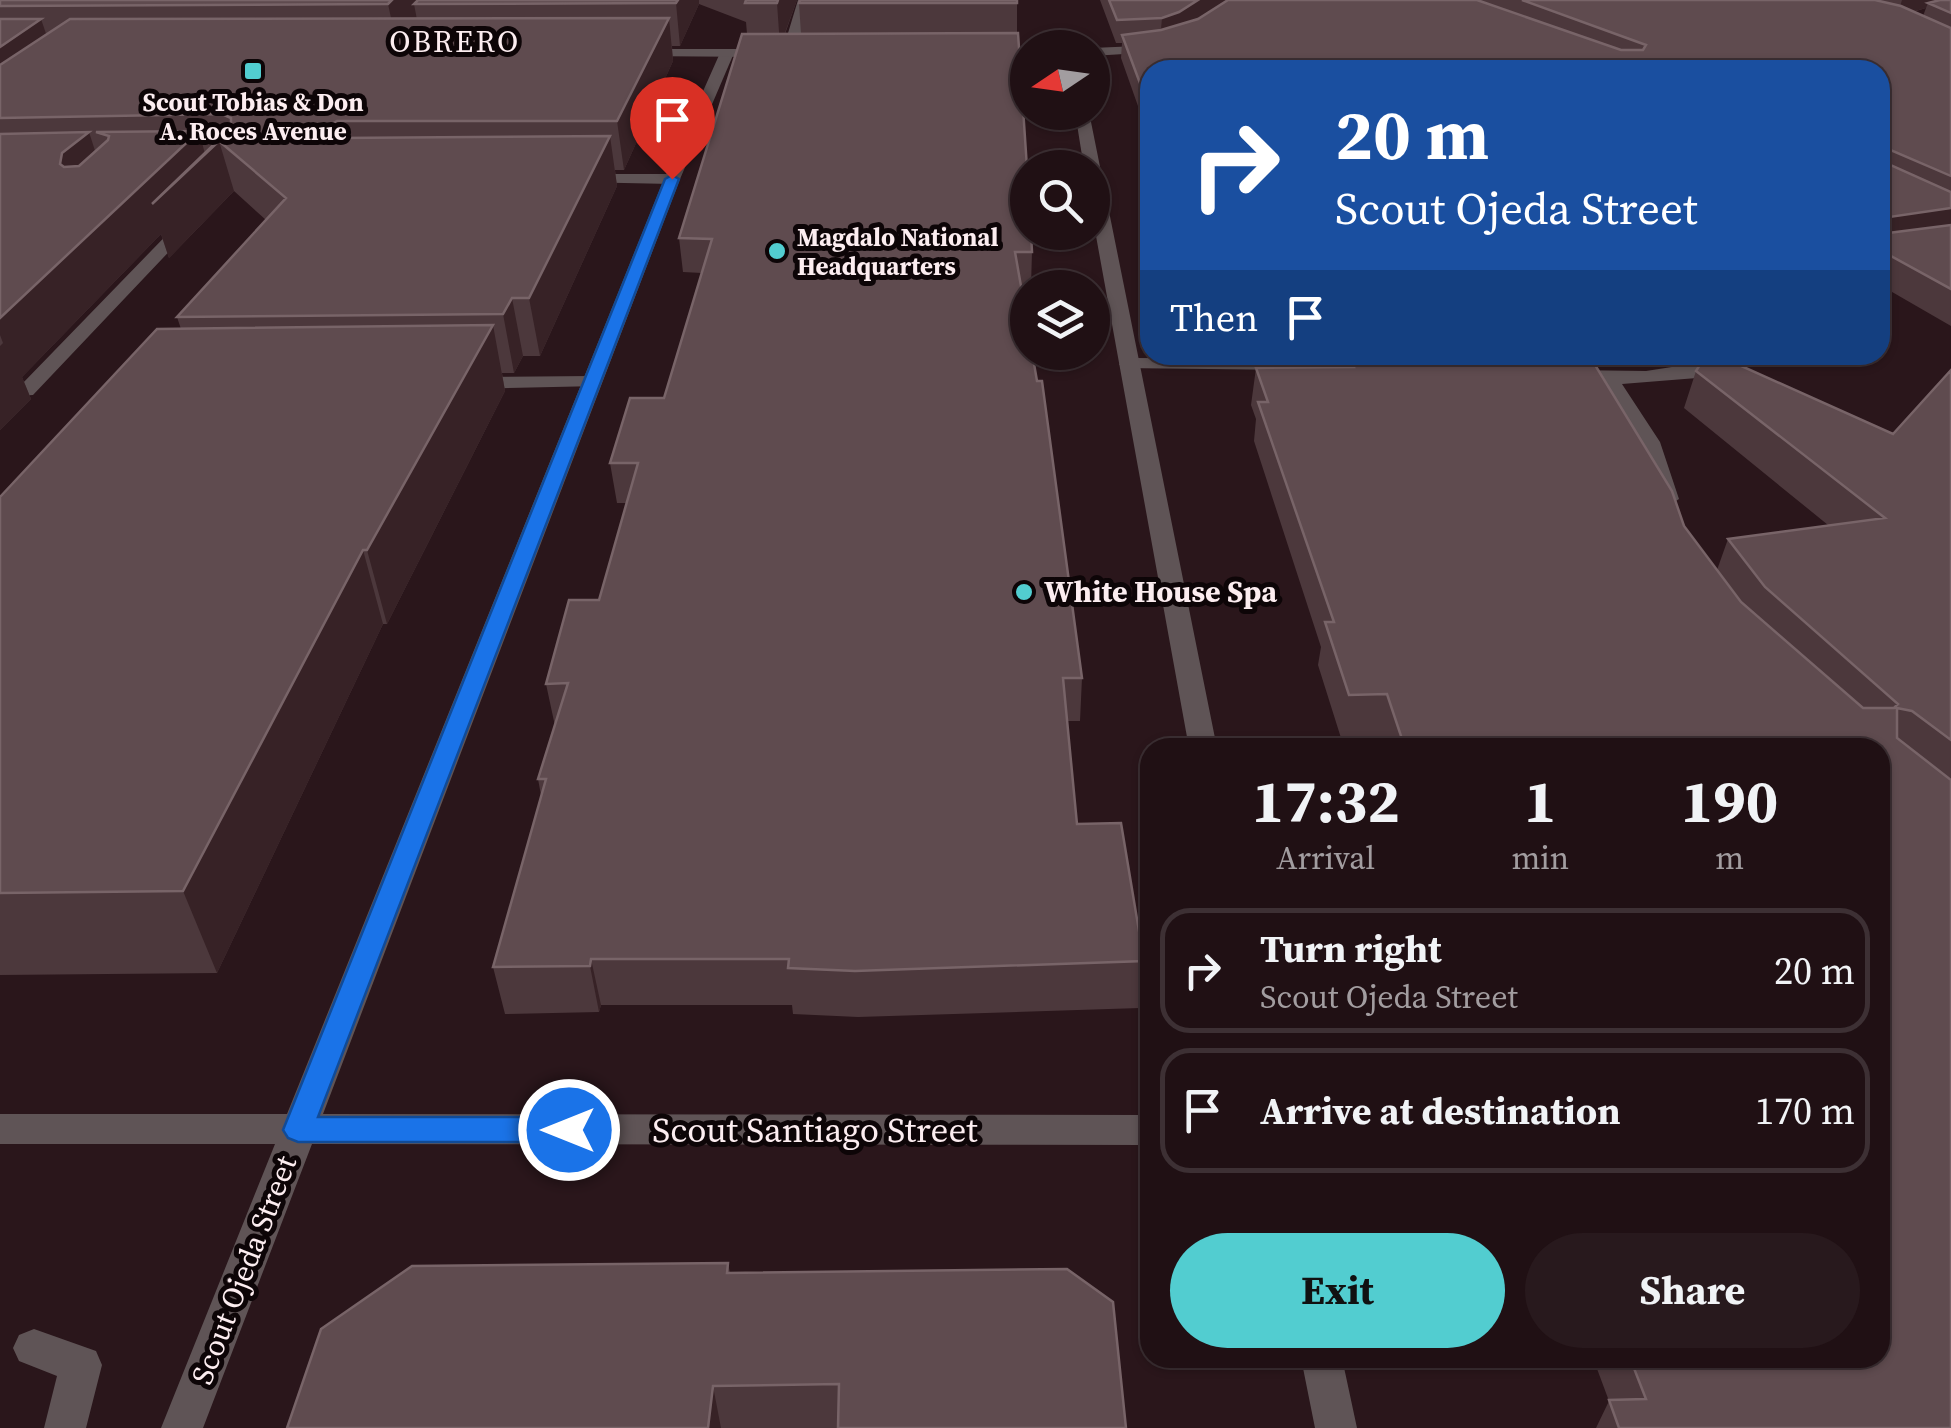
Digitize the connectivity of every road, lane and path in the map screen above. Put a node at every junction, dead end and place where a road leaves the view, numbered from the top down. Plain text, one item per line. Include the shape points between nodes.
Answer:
1 (804, 0) edge
2 (1173, 44) edge
3 (1110, 50) edge
4 (726, 53) junction
5 (788, 53) junction
6 (808, 53) edge
7 (631, 54) edge
8 (561, 179) edge
9 (672, 179) junction
10 (208, 202) edge
11 (1107, 250) edge
12 (1129, 364) junction
13 (1140, 364) edge
14 (1736, 365) edge
15 (1555, 374) edge
16 (1610, 380) junction
17 (592, 382) junction
18 (446, 383) edge
19 (0, 391) edge
20 (1675, 526) edge
21 (1201, 738) edge
22 (0, 1129) edge
23 (298, 1130) junction
24 (1140, 1130) edge
25 (34, 1348) dead end
26 (1324, 1368) edge
27 (65, 1428) edge
28 (182, 1428) edge
29 (1336, 1428) edge

1 - 5 street
2 - 3 street
4 - 5 street
4 - 7 street
4 - 9 street, Scout Ojeda Street
5 - 6 street
8 - 9 street
9 - 17 street, Scout Ojeda Street
10 - 19 street via 26,391
11 - 12 street
12 - 13 street
12 - 21 street
14 - 16 street
15 - 16 street
16 - 20 street via 1649,442
17 - 18 street
17 - 23 street, Scout Ojeda Street
22 - 23 street, Scout Santiago Street
23 - 24 street, Scout Santiago Street
23 - 28 street, Scout Ojeda Street
25 - 27 street via 81,1365
26 - 29 street

